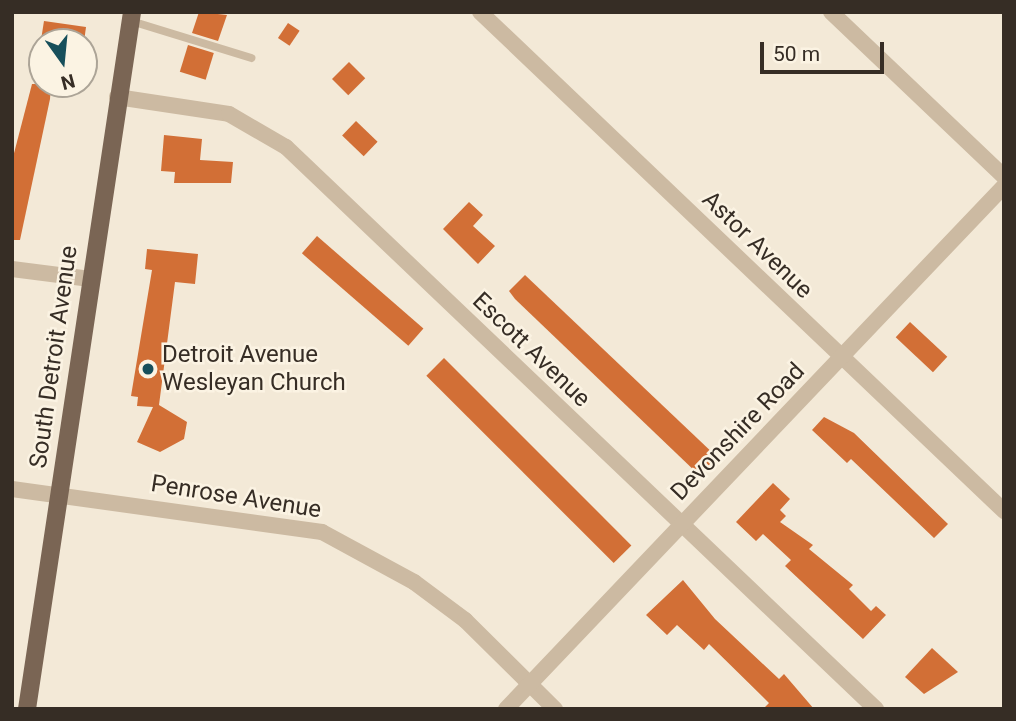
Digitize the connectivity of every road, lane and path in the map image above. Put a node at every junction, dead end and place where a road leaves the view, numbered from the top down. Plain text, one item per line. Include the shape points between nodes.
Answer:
1 (480, 12) edge
2 (831, 12) edge
3 (131, 17) edge
4 (251, 58) dead end
5 (117, 97) junction
6 (1004, 177) edge
7 (1004, 186) edge
8 (12, 270) edge
9 (90, 279) junction
10 (842, 357) junction
11 (12, 489) edge
12 (59, 495) junction
13 (1004, 511) edge
14 (681, 525) junction
15 (529, 684) junction
16 (27, 709) edge
17 (506, 709) edge
18 (555, 709) edge
19 (876, 709) edge

1 - 10 street, Astor Avenue
2 - 6 street
3 - 4 lane
3 - 5 main road, South Detroit Avenue
5 - 9 main road, South Detroit Avenue
5 - 14 street, Escott Avenue via 229,114 286,147
7 - 10 street, Devonshire Road
8 - 9 street
9 - 12 main road, South Detroit Avenue
10 - 13 street, Astor Avenue
10 - 14 street, Devonshire Road
11 - 12 street, Penrose Avenue
12 - 15 street, Penrose Avenue via 323,532 415,582
12 - 16 main road, South Detroit Avenue
14 - 15 street, Devonshire Road
14 - 19 street, Escott Avenue
15 - 17 street, Devonshire Road
15 - 18 street, Penrose Avenue

